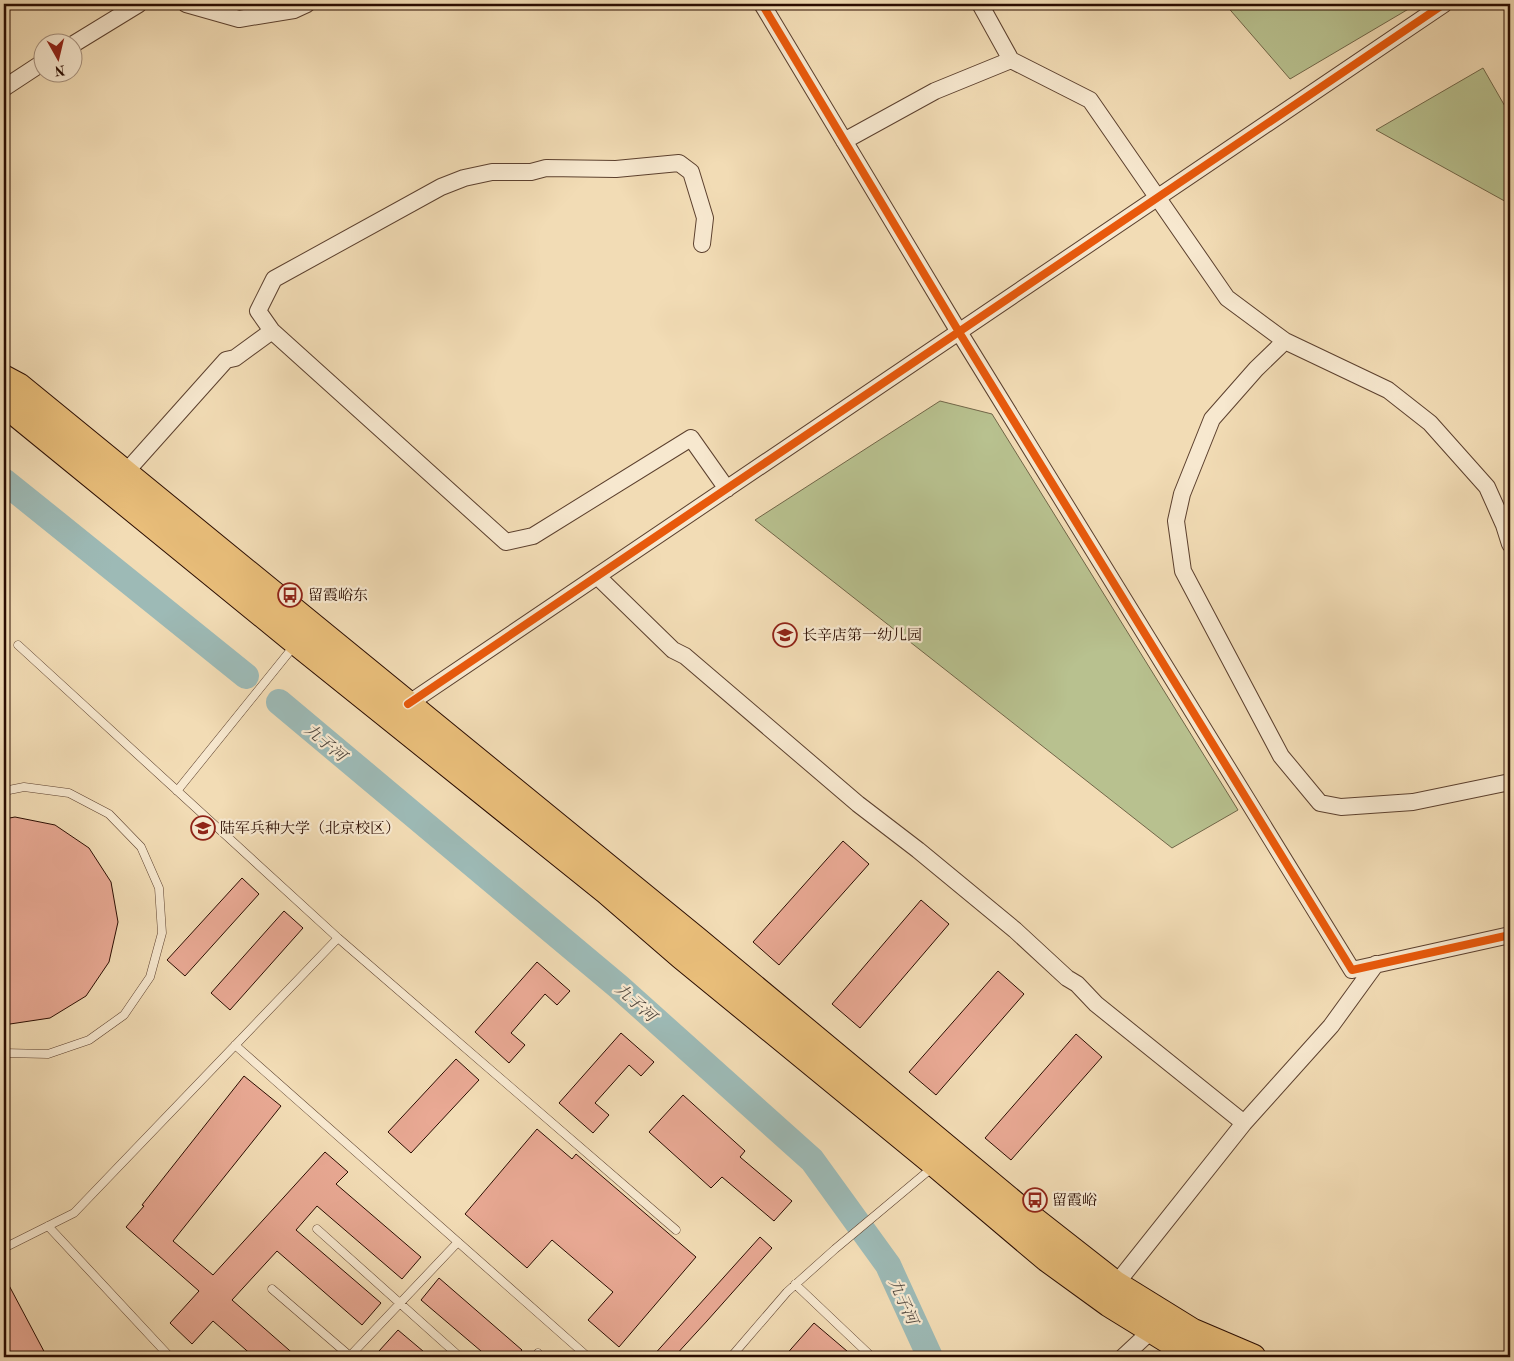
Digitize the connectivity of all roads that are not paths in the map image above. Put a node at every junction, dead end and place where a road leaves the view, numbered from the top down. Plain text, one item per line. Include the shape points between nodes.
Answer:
1 (138, 4) edge
2 (186, 4) edge
3 (307, 4) edge
4 (762, 4) edge
5 (980, 4) edge
6 (1444, 4) edge
7 (82, 39) edge
8 (1011, 60) junction
9 (32, 70) edge
10 (4, 88) edge
11 (844, 141) junction
12 (1158, 197) junction
13 (702, 244) dead end
14 (272, 331) junction
15 (959, 332) junction
16 (1285, 341) junction
17 (4, 378) edge
18 (4, 404) edge
19 (125, 472) junction
20 (726, 489) junction
21 (1510, 544) edge
22 (597, 576) junction
23 (297, 643) junction
24 (18, 645) dead end
25 (408, 704) junction
26 (1510, 782) edge
27 (4, 791) edge
28 (176, 791) junction
29 (1510, 935) edge
30 (338, 938) junction
31 (1376, 964) junction
32 (235, 1045) junction
33 (4, 1053) edge
34 (1244, 1123) junction
35 (936, 1165) junction
36 (48, 1226) junction
37 (317, 1229) dead end
38 (676, 1230) dead end
39 (458, 1242) junction
40 (5, 1244) edge
41 (795, 1284) junction
42 (1116, 1284) junction
43 (272, 1289) dead end
44 (400, 1304) junction
45 (1152, 1330) junction
46 (170, 1357) edge
47 (350, 1357) edge
48 (460, 1357) edge
49 (588, 1357) edge
50 (731, 1357) edge
51 (872, 1357) edge
52 (1123, 1357) edge
53 (1201, 1357) edge
54 (1253, 1357) edge

1 - 7 street
2 - 3 street via 239,19 294,10
4 - 11 street
5 - 8 street
6 - 12 street
8 - 11 street via 936,91
8 - 12 street via 1090,100
9 - 10 street
11 - 15 street
12 - 15 street
12 - 16 street via 1227,298
13 - 14 street via 705,218 691,172 679,163 616,169 546,168 531,172 492,172 441,187 274,279 258,311
14 - 19 street via 235,358 226,360
14 - 20 street via 506,542 533,536 691,438
15 - 20 street
15 - 31 street via 1352,970
16 - 21 street via 1388,390 1430,423 1487,487
16 - 26 street via 1212,419 1182,494 1176,521 1183,571 1281,756 1320,803 1340,807 1413,802
17 - 19 main road via 19,386
18 - 23 main road
19 - 25 main road
20 - 22 street
22 - 25 street
22 - 34 street via 673,650 1000,918 1096,1004
23 - 28 lane
23 - 35 main road via 607,892
24 - 28 lane
25 - 42 main road
27 - 33 lane via 24,787 69,793 110,814 141,847 159,888 162,934 150,977 124,1015 90,1040 48,1054
28 - 30 lane
29 - 31 street
30 - 32 lane
30 - 38 lane
31 - 34 street via 1332,1026
32 - 36 lane via 74,1213
32 - 39 lane
34 - 42 street
35 - 41 lane
35 - 45 main road via 1047,1259 1108,1304
36 - 40 lane
36 - 46 lane
37 - 44 lane
39 - 44 lane
39 - 49 lane
41 - 50 lane
41 - 51 lane
42 - 54 main road via 1192,1331
43 - 47 lane
44 - 47 lane
44 - 48 lane
45 - 52 street
45 - 53 main road

